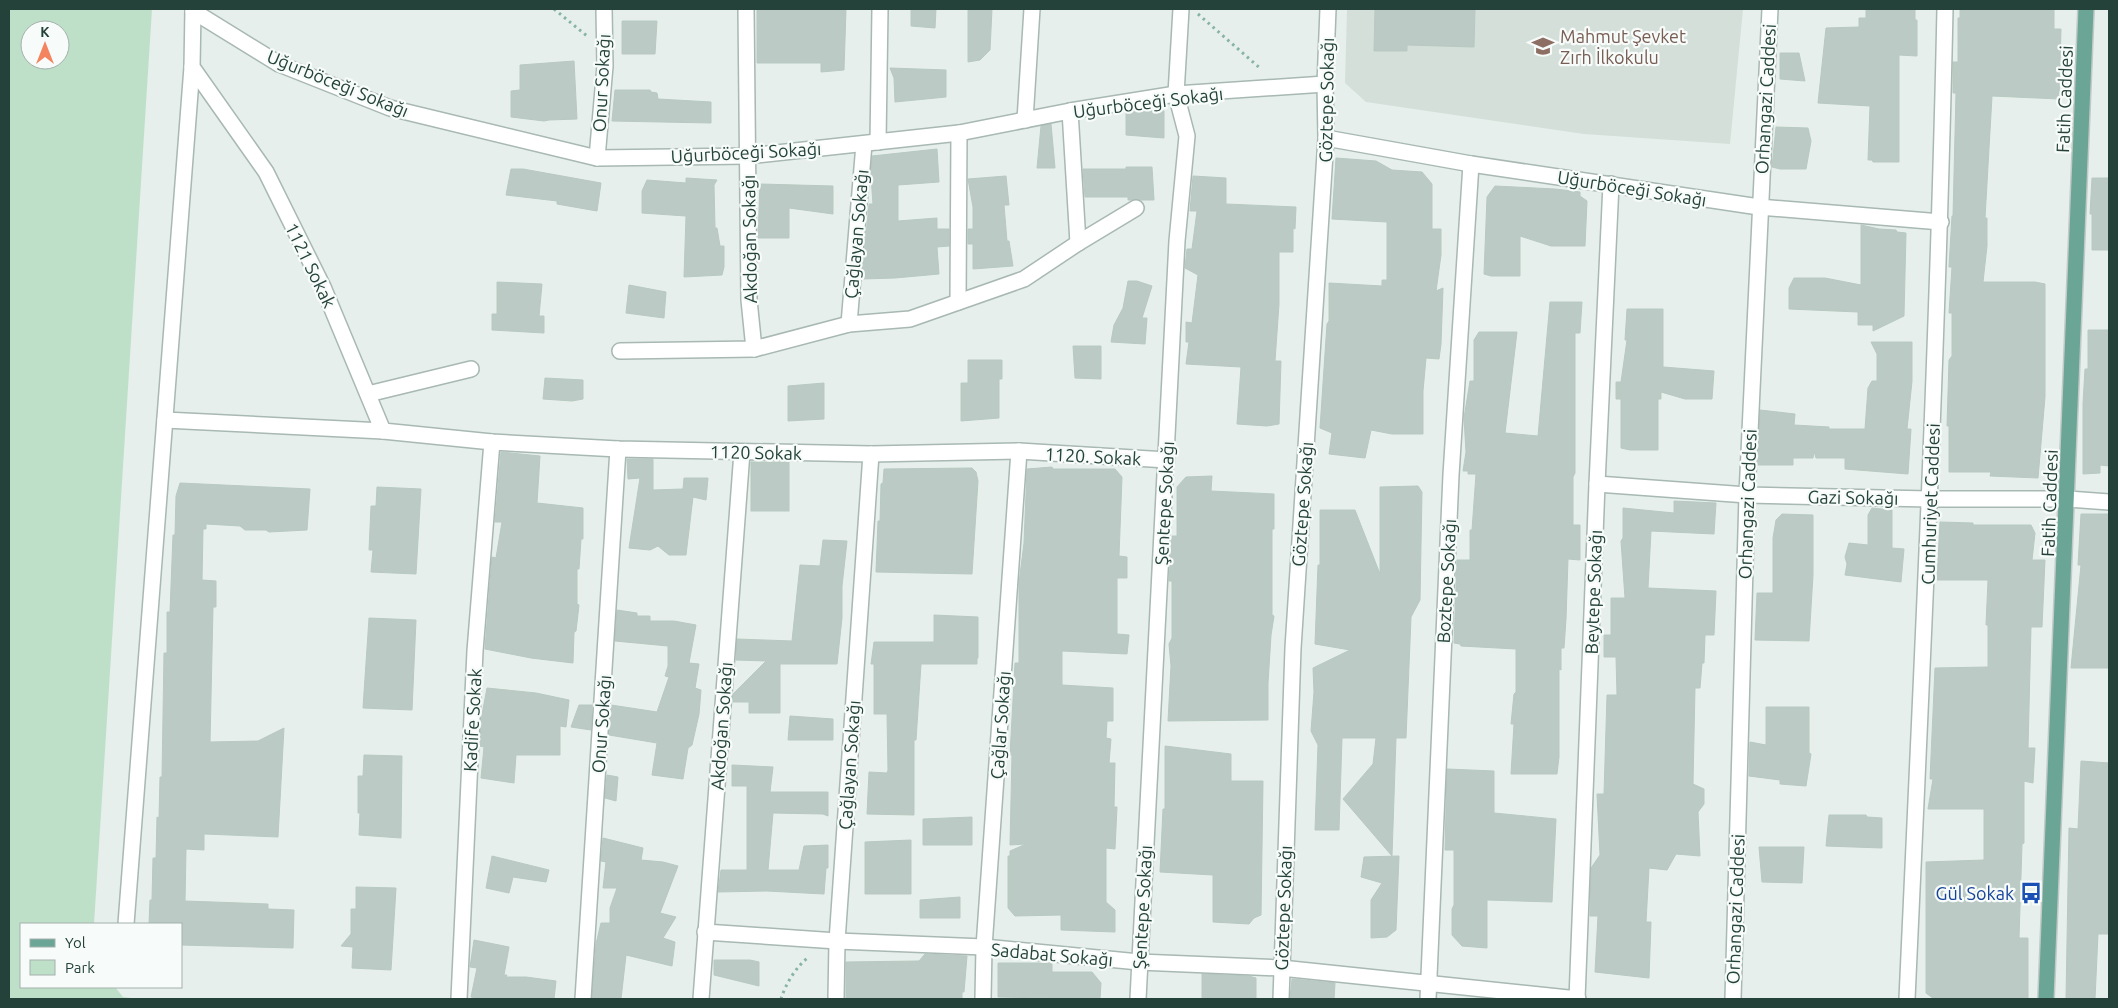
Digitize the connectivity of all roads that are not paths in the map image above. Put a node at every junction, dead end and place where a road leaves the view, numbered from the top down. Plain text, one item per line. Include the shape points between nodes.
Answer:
1 (604, 9) edge
2 (746, 9) edge
3 (880, 9) edge
4 (1032, 9) edge
5 (1181, 9) edge
6 (1328, 9) edge
7 (1770, 9) edge
8 (1945, 9) edge
9 (2086, 9) edge
10 (193, 10) edge
11 (192, 67) junction
12 (1324, 84) junction
13 (1176, 94) junction
14 (1070, 111) junction
15 (1025, 120) junction
16 (959, 133) junction
17 (1326, 138) junction
18 (871, 143) junction
19 (748, 156) junction
20 (597, 158) junction
21 (1471, 164) junction
22 (1611, 184) junction
23 (1759, 207) junction
24 (1136, 208) dead end
25 (1941, 222) junction
26 (1078, 243) junction
27 (958, 302) junction
28 (849, 324) junction
29 (754, 349) junction
30 (620, 351) dead end
31 (471, 369) dead end
32 (368, 394) junction
33 (165, 420) junction
34 (383, 430) junction
35 (492, 442) junction
36 (618, 449) junction
37 (1019, 451) junction
38 (742, 452) junction
39 (871, 454) junction
40 (1167, 460) junction
41 (1597, 484) junction
42 (1747, 495) junction
43 (1930, 499) junction
44 (2068, 499) junction
45 (2109, 502) edge
46 (126, 923) edge
47 (705, 932) junction
48 (836, 941) junction
49 (984, 947) junction
50 (1139, 962) junction
51 (1281, 968) junction
52 (1429, 982) junction
53 (459, 999) edge
54 (584, 999) edge
55 (701, 999) edge
56 (836, 999) edge
57 (983, 999) edge
58 (1138, 999) edge
59 (1281, 999) edge
60 (1428, 999) edge
61 (1577, 999) edge
62 (1732, 999) edge
63 (1907, 999) edge
64 (2046, 999) edge

1 - 20 street, Onur Sokağı via 605,51
2 - 19 street, Akdoğan Sokağı
3 - 18 street, Çağlayan Sokağı
4 - 15 street
5 - 13 street, Şentepe Sokağı
6 - 12 street, Göztepe Sokağı
7 - 23 street, Orhangazi Caddesi
8 - 25 street, Cumhuriyet Caddesi
9 - 44 main road, Fatih Caddesi
10 - 11 street
10 - 20 street, Uğurböceği Sokağı via 279,64 390,108
11 - 32 street, 1121 Sokak via 266,172 323,286
11 - 33 street
12 - 13 street, Uğurböceği Sokağı
12 - 17 street, Göztepe Sokağı
13 - 14 street, Uğurböceği Sokağı
13 - 40 street, Şentepe Sokağı via 1187,136 1177,241
14 - 15 street, Uğurböceği Sokağı
14 - 26 street
15 - 16 street, Uğurböceği Sokağı
16 - 18 street, Uğurböceği Sokağı
16 - 27 street
17 - 21 street, Uğurböceği Sokağı
17 - 51 street, Göztepe Sokağı via 1293,648
18 - 19 street, Uğurböceği Sokağı
18 - 28 street, Çağlayan Sokağı
19 - 20 street, Uğurböceği Sokağı
19 - 29 street, Akdoğan Sokağı via 749,300
21 - 22 street, Uğurböceği Sokağı
21 - 52 street, Boztepe Sokağı via 1452,465
22 - 23 street, Uğurböceği Sokağı
22 - 41 street, Beytepe Sokağı
23 - 25 street, Uğurböceği Sokağı
23 - 42 street, Orhangazi Caddesi
24 - 26 street
25 - 43 street, Cumhuriyet Caddesi
26 - 27 street via 1024,279
27 - 28 street via 910,320
28 - 29 street
29 - 30 street
31 - 32 street
32 - 34 street, 1121 Sokak
33 - 34 street
33 - 46 street
34 - 35 street
35 - 36 street, 1120 Sokak
35 - 53 street, Kadife Sokak via 475,651
36 - 38 street, 1120 Sokak
36 - 54 street, Onur Sokağı
37 - 39 street, 1120 Sokak
37 - 40 street, 1120. Sokak
37 - 49 street, Çağlar Sokağı
38 - 39 street, 1120 Sokak
38 - 47 street, Akdoğan Sokağı
39 - 48 street, Çağlayan Sokağı
40 - 50 street, Şentepe Sokağı
41 - 42 street, Gazi Sokağı
41 - 61 street, Beytepe Sokağı
42 - 43 street, Gazi Sokağı
42 - 62 street, Orhangazi Caddesi
43 - 44 street, Gazi Sokağı
43 - 63 street, Cumhuriyet Caddesi
44 - 45 street, Gazi Sokağı
44 - 64 main road, Fatih Caddesi
47 - 48 street, Sadabat Sokağı
47 - 55 street, Akdoğan Sokağı
48 - 49 street, Sadabat Sokağı
48 - 56 street, Çağlayan Sokağı
49 - 50 street, Sadabat Sokağı
49 - 57 street, Çağlar Sokağı
50 - 51 street, Sadabat Sokağı
50 - 58 street, Şentepe Sokağı
51 - 52 street, Sadabat Sokağı
51 - 59 street, Göztepe Sokağı
52 - 60 street, Boztepe Sokağı
52 - 61 street, Sadabat Sokağı

